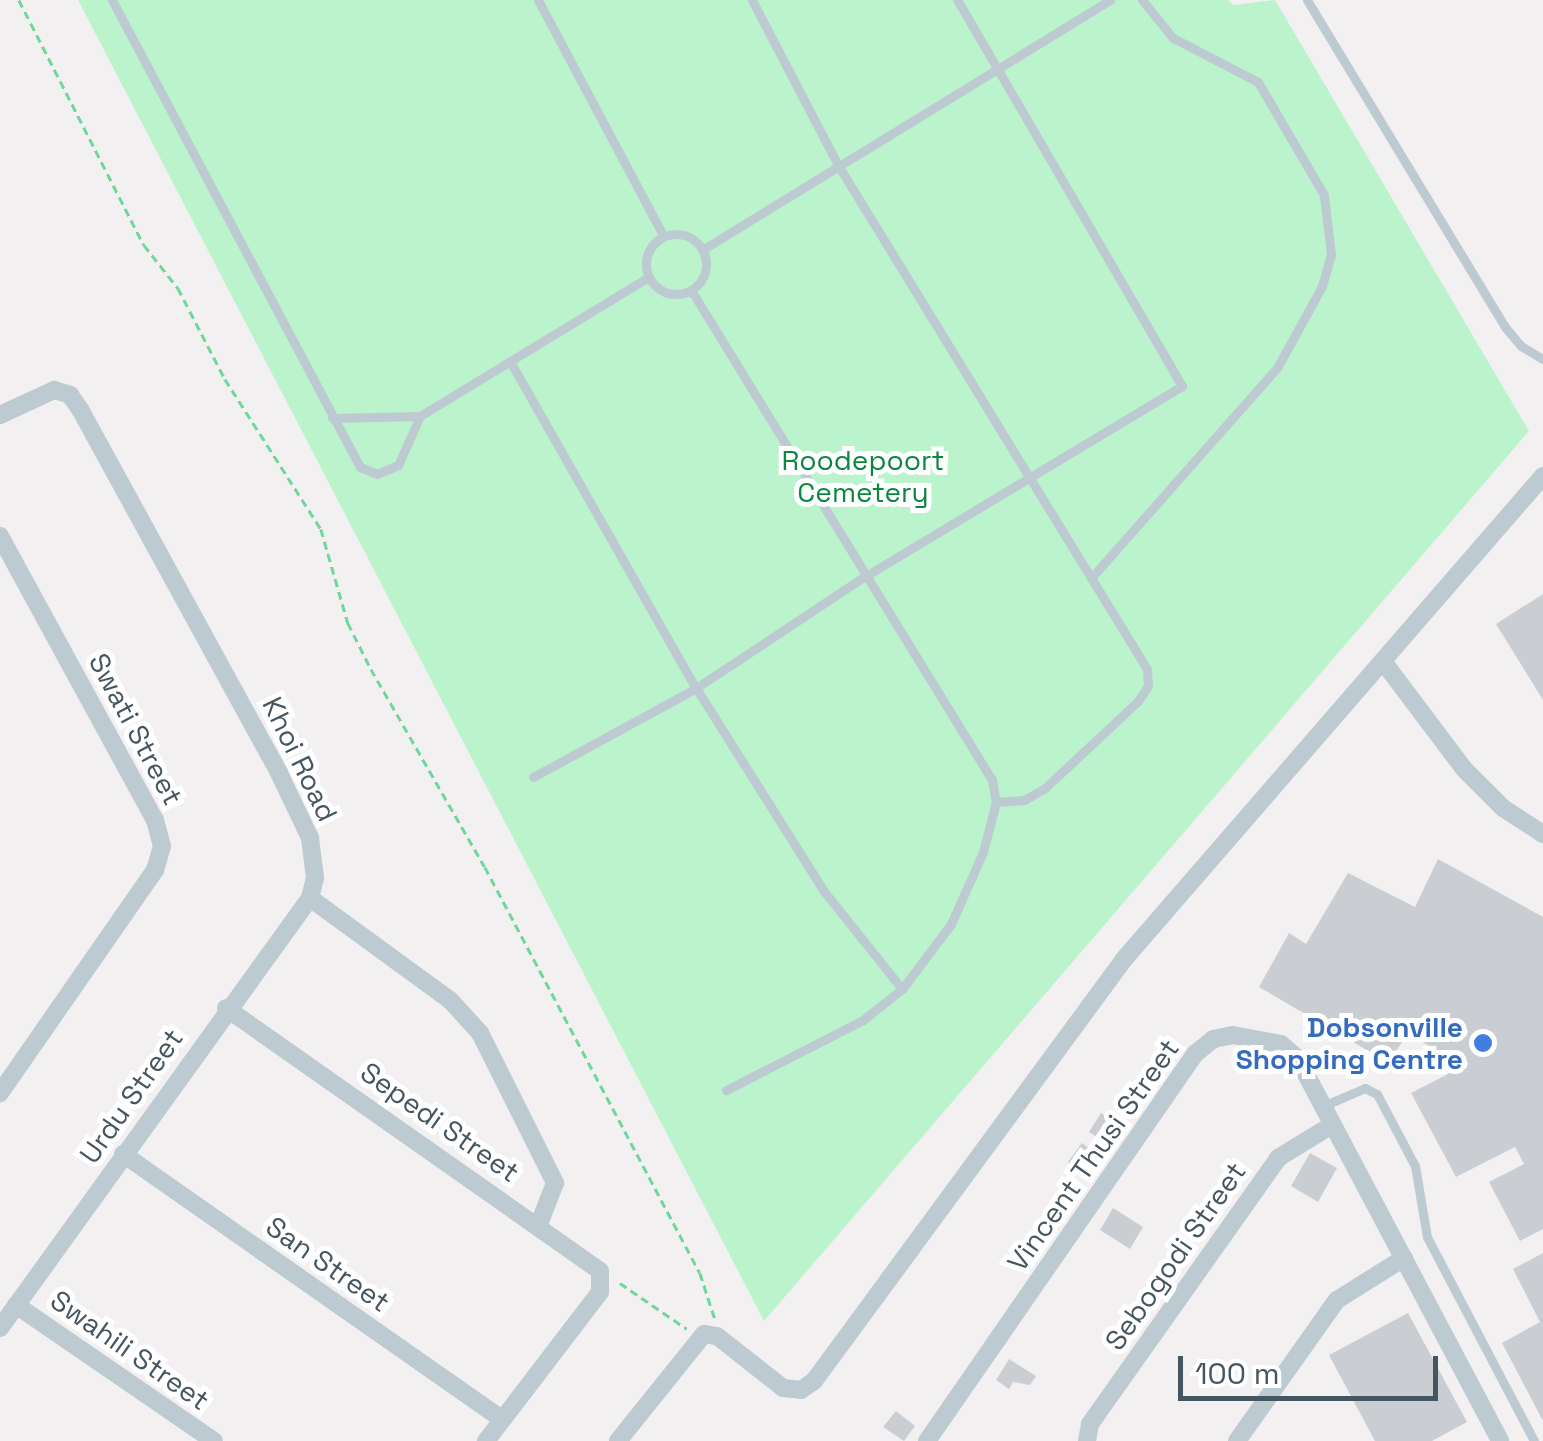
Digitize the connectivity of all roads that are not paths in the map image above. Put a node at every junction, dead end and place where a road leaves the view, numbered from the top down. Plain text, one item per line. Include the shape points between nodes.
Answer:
1 (112, 0) edge
2 (538, 0) edge
3 (752, 0) edge
4 (958, 0) edge
5 (1110, 0) edge
6 (1142, 0) edge
7 (1307, 0) edge
8 (996, 70) junction
9 (838, 164) junction
10 (664, 237) junction
11 (702, 250) junction
12 (649, 277) junction
13 (691, 290) junction
14 (1543, 359) edge
15 (511, 363) junction
16 (0, 415) edge
17 (420, 416) junction
18 (332, 418) junction
19 (1543, 476) edge
20 (1030, 483) junction
21 (0, 536) edge
22 (864, 577) junction
23 (1091, 578) junction
24 (1385, 664) junction
25 (696, 688) junction
26 (533, 776) dead end
27 (996, 802) junction
28 (1543, 834) edge
29 (310, 898) junction
30 (902, 990) junction
31 (226, 1008) junction
32 (726, 1090) dead end
33 (0, 1093) edge
34 (1323, 1106) junction
35 (1332, 1125) junction
36 (123, 1154) junction
37 (539, 1224) junction
38 (1404, 1258) junction
39 (16, 1305) junction
40 (0, 1328) edge
41 (502, 1419) junction
42 (214, 1441) edge
43 (486, 1441) edge
44 (618, 1441) edge
45 (928, 1441) edge
46 (1087, 1441) edge
47 (1238, 1441) edge
48 (1500, 1441) edge
49 (1534, 1441) edge

1 - 18 lane
2 - 10 lane
3 - 9 lane
4 - 8 lane
5 - 8 lane
6 - 23 lane via 1173,38 1258,82 1324,195 1332,255 1277,368
7 - 14 lane via 1505,326 1520,346
8 - 9 lane
8 - 20 lane via 1182,386
9 - 11 lane
9 - 20 lane
10 - 11 lane via 690,238
10 - 12 lane via 646,259
11 - 13 lane via 703,277
12 - 13 lane via 672,294
12 - 15 lane
13 - 22 lane
15 - 17 lane
15 - 25 lane
16 - 29 street, Khoi Road via 54,390 70,395 81,410 298,810 314,860
17 - 18 lane
17 - 18 lane via 398,465 377,474 360,468
19 - 24 street
20 - 22 lane
20 - 23 lane
21 - 33 street, Swati Street via 156,820 162,846 155,870
22 - 25 lane
22 - 27 lane via 992,780
23 - 27 lane via 1136,648 1148,686 1045,788 1024,800
24 - 28 street via 1474,779
24 - 44 street via 1125,958 814,1381 800,1390 784,1388 717,1336 696,1338
25 - 26 lane
25 - 30 lane via 823,890
27 - 30 lane via 983,852 951,924
29 - 31 street, Urdu Street
29 - 37 street via 450,1000 480,1033 555,1183
30 - 32 lane via 863,1020
31 - 36 street, Urdu Street
31 - 37 street, Sepedi Street
34 - 35 street, Vincent Thusi Street
34 - 45 street, Vincent Thusi Street via 1282,1044 1233,1034 1208,1041
34 - 49 lane via 1364,1088 1378,1094 1415,1166 1428,1237
35 - 38 street, Vincent Thusi Street
35 - 46 street, Sebogodi Street via 1278,1158 1090,1424
36 - 39 street, Urdu Street
36 - 41 street, San Street
37 - 41 street, Sepedi Street via 593,1261 602,1286
38 - 47 street via 1336,1300
38 - 48 street, Vincent Thusi Street
39 - 40 street, Urdu Street
39 - 42 street, Swahili Street
41 - 43 street

